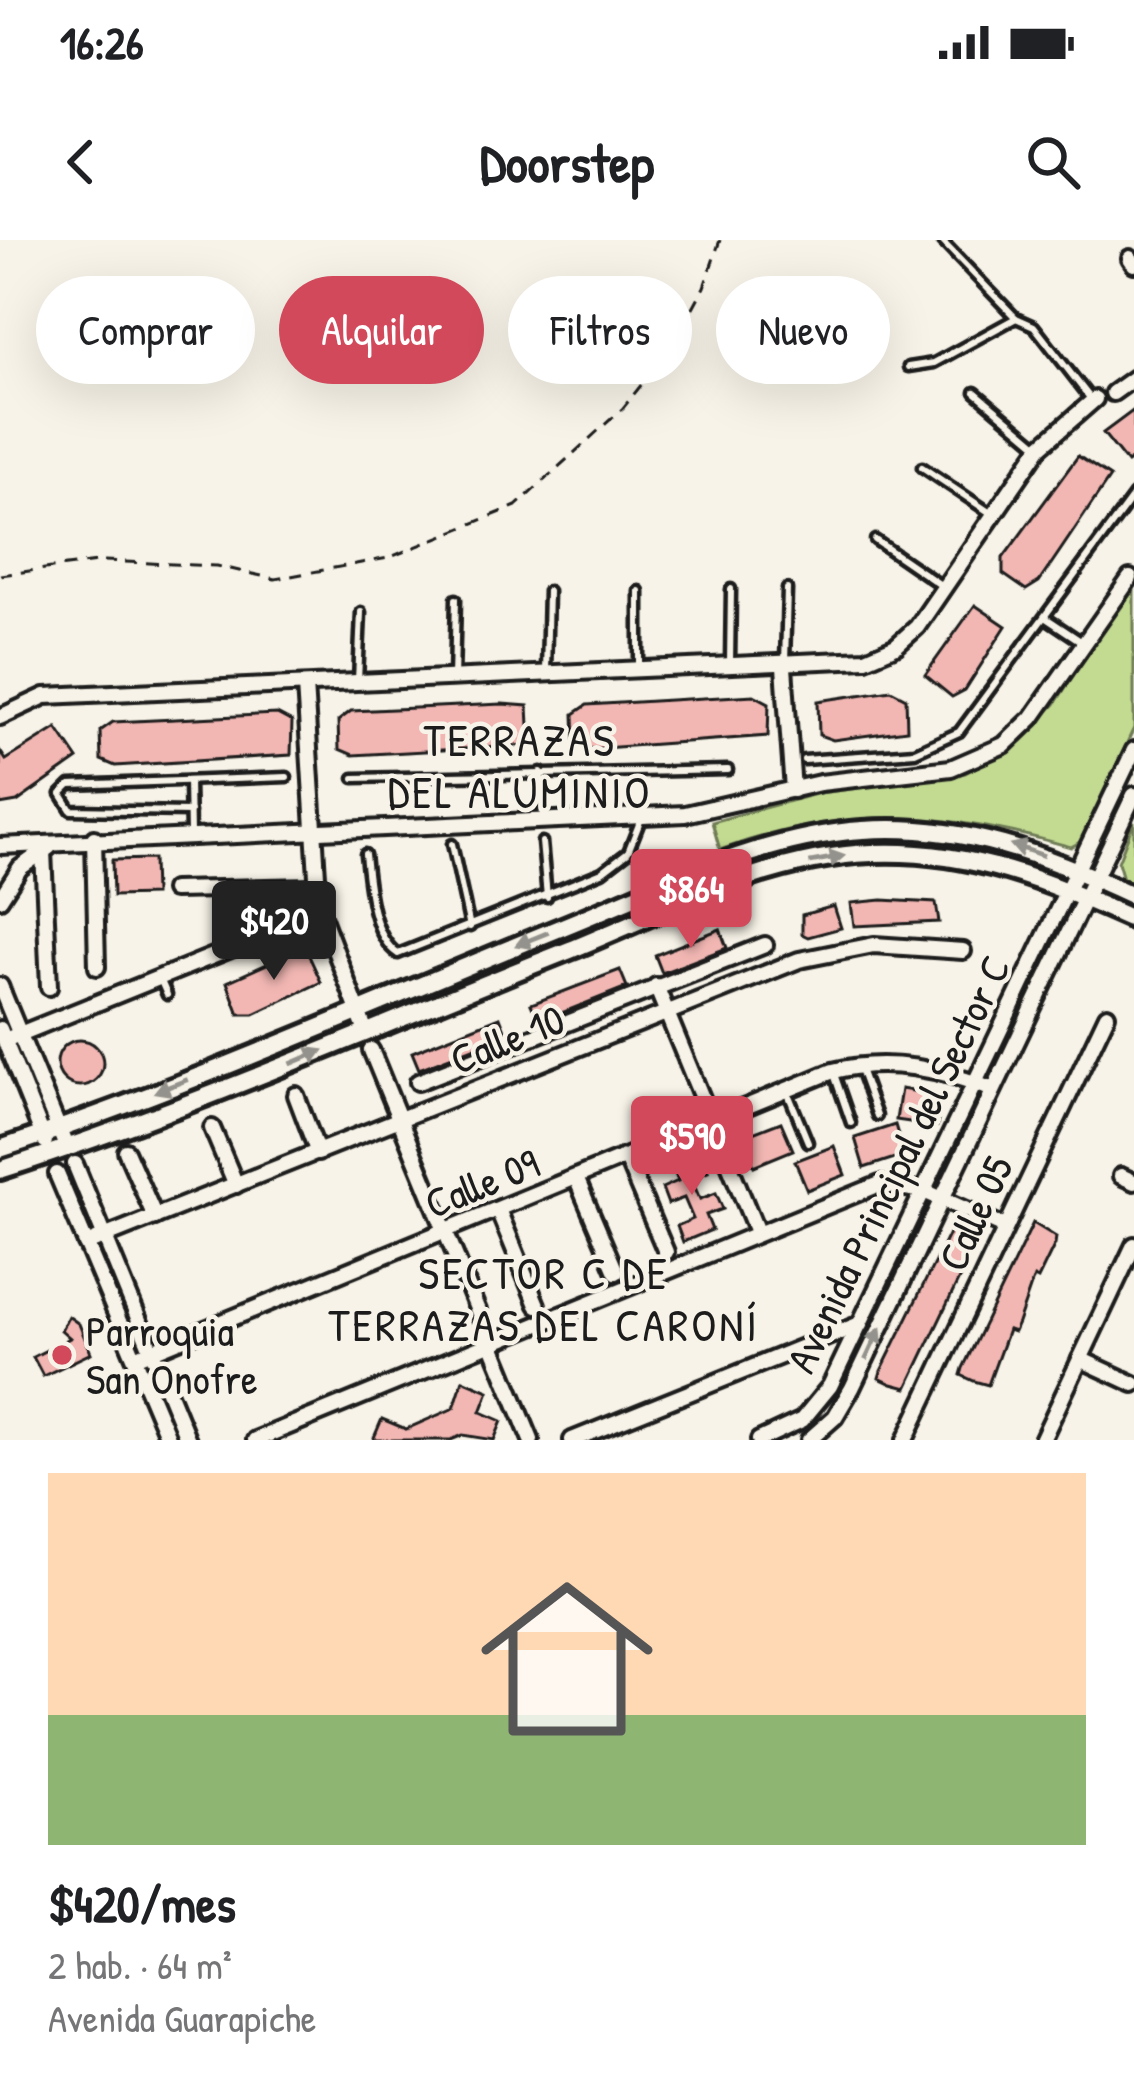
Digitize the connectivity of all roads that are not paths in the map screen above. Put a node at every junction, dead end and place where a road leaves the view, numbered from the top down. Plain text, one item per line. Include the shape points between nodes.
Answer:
1 (940, 240) edge
2 (1016, 318) junction
3 (908, 367) dead end
4 (1134, 378) edge
5 (975, 392) dead end
6 (1113, 393) dead end
7 (1094, 400) joint
8 (1040, 447) junction
9 (922, 467) dead end
10 (1134, 495) edge
11 (992, 514) junction
12 (875, 541) dead end
13 (1130, 578) dead end
14 (944, 588) junction
15 (731, 589) dead end
16 (787, 589) dead end
17 (639, 591) dead end
18 (548, 592) dead end
19 (456, 599) dead end
20 (361, 612) dead end
21 (1046, 618) junction
22 (1085, 644) junction
23 (784, 667) junction
24 (730, 669) junction
25 (639, 672) junction
26 (546, 675) junction
27 (454, 678) junction
28 (358, 682) junction
29 (305, 685) junction
30 (1, 713) edge
31 (1134, 750) edge
32 (804, 760) dead end
33 (728, 770) dead end
34 (541, 772) junction
35 (286, 777) dead end
36 (354, 778) dead end
37 (189, 781) junction
38 (793, 790) junction
39 (1134, 796) edge
40 (190, 812) junction
41 (641, 817) junction
42 (543, 821) junction
43 (314, 832) junction
44 (190, 835) junction
45 (94, 838) junction
46 (62, 840) junction
47 (542, 842) dead end
48 (452, 844) dead end
49 (0, 846) edge
50 (43, 851) junction
51 (365, 854) dead end
52 (1087, 874) junction
53 (315, 887) junction
54 (173, 890) dead end
55 (1077, 894) junction
56 (1134, 896) edge
57 (547, 897) junction
58 (0, 899) edge
59 (320, 913) junction
60 (1134, 920) edge
61 (470, 927) junction
62 (765, 945) dead end
63 (963, 951) dead end
64 (97, 967) dead end
65 (160, 978) junction
66 (0, 986) edge
67 (656, 986) junction
68 (49, 987) dead end
69 (167, 995) dead end
70 (358, 1011) junction
71 (667, 1012) junction
72 (1107, 1015) dead end
73 (2, 1034) edge
74 (20, 1034) junction
75 (526, 1039) junction
76 (369, 1041) junction
77 (535, 1062) junction
78 (858, 1064) junction
79 (833, 1071) junction
80 (418, 1082) dead end
81 (975, 1083) junction
82 (993, 1090) junction
83 (787, 1091) junction
84 (296, 1095) dead end
85 (877, 1116) dead end
86 (400, 1119) junction
87 (713, 1123) junction
88 (850, 1123) dead end
89 (212, 1128) dead end
90 (52, 1131) junction
91 (808, 1142) dead end
92 (0, 1148) edge
93 (126, 1151) dead end
94 (318, 1153) junction
95 (64, 1156) junction
96 (626, 1160) junction
97 (0, 1170) edge
98 (57, 1174) dead end
99 (577, 1180) junction
100 (236, 1185) junction
101 (924, 1191) junction
102 (942, 1198) junction
103 (499, 1212) junction
104 (155, 1217) junction
105 (1005, 1227) junction
106 (757, 1232) junction
107 (447, 1233) junction
108 (104, 1236) junction
109 (86, 1244) junction
110 (1134, 1245) edge
111 (666, 1252) dead end
112 (616, 1272) dead end
113 (538, 1305) dead end
114 (860, 1324) junction
115 (491, 1342) junction
116 (152, 1352) junction
117 (135, 1358) junction
118 (1081, 1359) junction
119 (1134, 1384) edge
120 (169, 1440) edge
121 (188, 1440) edge
122 (255, 1440) edge
123 (531, 1440) edge
124 (572, 1440) edge
125 (759, 1440) edge
126 (809, 1440) edge
127 (905, 1440) edge
128 (1042, 1440) edge

1 - 2 lane
2 - 3 lane via 934,363
2 - 7 lane via 1034,326
4 - 6 street
5 - 8 lane
7 - 8 street
8 - 11 street
9 - 11 lane
10 - 21 lane
11 - 14 street
12 - 14 lane
13 - 22 street
14 - 23 street via 916,627 884,652
15 - 24 lane
16 - 23 lane
17 - 25 lane
18 - 26 lane
19 - 27 lane
20 - 28 lane
21 - 22 lane
21 - 32 lane via 952,736 915,752
22 - 38 street via 1032,718 988,755 938,771
23 - 24 street
23 - 38 street
24 - 25 street
25 - 26 street
26 - 27 street
27 - 28 street
28 - 29 street
29 - 30 street via 45,696
29 - 43 street
31 - 52 street
33 - 34 lane
34 - 36 lane
34 - 42 lane
35 - 37 lane
37 - 40 lane
37 - 40 lane via 70,785 61,797 71,810
38 - 41 street
39 - 52 street
40 - 44 lane
41 - 42 street
41 - 57 lane via 618,863
42 - 43 street
43 - 44 street
43 - 53 street
44 - 45 street
45 - 46 street
45 - 64 street
46 - 49 street
46 - 50 street
47 - 57 lane
48 - 61 lane
50 - 58 street
50 - 68 street
51 - 61 lane via 392,952
52 - 55 street
52 - 56 street
52 -> 70 street via 1009,843 923,829 803,838
53 - 54 street
53 - 59 street
55 - 60 street
76 -> 55 street via 712,893 817,860 947,856 1015,868
55 - 81 street, Avenida Principal del Sector C
55 - 82 street, Avenida Principal del Sector C
57 - 61 lane
59 - 65 street
59 - 70 street
62 - 67 street
63 - 71 street, Calle 10 via 874,945 826,952
65 - 69 lane
65 - 74 street
66 - 74 street
67 - 71 street
67 - 75 street
70 - 76 street
70 -> 90 street
71 - 77 street, Calle 10
71 - 87 street
72 - 105 street, Calle 05
73 - 74 street
73 - 90 street
74 - 90 street
75 - 77 street
75 - 80 street
76 - 86 street
95 -> 76 street
77 - 86 street, Calle 10
78 - 79 street, Calle 09
78 - 81 street, Calle 09 via 919,1067
78 - 85 lane
79 - 83 street, Calle 09
79 - 88 lane
81 - 82 street, Calle 09
81 - 101 street, Avenida Principal del Sector C
82 - 102 street, Avenida Principal del Sector C
83 - 87 street, Calle 09
83 - 91 lane
84 - 94 street
86 - 94 street, Calle 10
86 - 107 street
87 - 96 street, Calle 09
87 - 106 street
89 - 100 street
90 - 92 street
90 - 95 street
93 - 104 street
94 - 100 street, Calle 10
95 - 97 street
95 - 108 street
96 - 99 street, Calle 09
96 - 111 street
98 - 109 street
99 - 103 street, Calle 09
99 - 112 street
100 - 104 street, Calle 10
101 - 102 street
101 - 106 street via 880,1184
101 - 114 street, Avenida Principal del Sector C
102 - 105 street
126 -> 102 street, Avenida Principal del Sector C via 843,1406
103 - 107 street, Calle 09
103 - 113 street
104 - 108 street, Calle 10
105 - 127 street, Calle 05
106 - 115 street
107 - 115 street
107 - 116 street, Calle 09
108 - 109 street, Calle 10
108 - 116 street
109 - 117 street
110 - 118 street
114 - 124 street
114 - 125 street, Avenida Principal del Sector C via 817,1406
115 - 122 street
115 - 123 street
116 - 117 street, Calle 09
116 - 121 street
117 - 120 street
118 - 119 street
118 - 128 street

